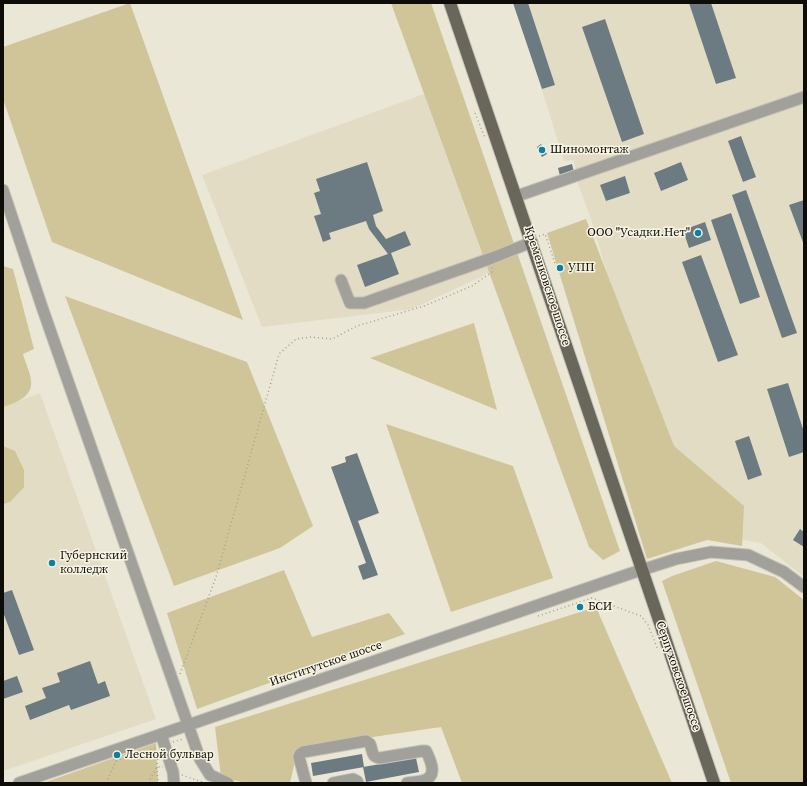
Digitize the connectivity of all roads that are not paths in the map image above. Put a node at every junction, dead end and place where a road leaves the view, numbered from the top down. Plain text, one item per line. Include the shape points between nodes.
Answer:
1 (450, 3) edge
2 (804, 97) edge
3 (3, 190) edge
4 (517, 196) junction
5 (531, 240) junction
6 (341, 280) dead end
7 (642, 570) junction
8 (804, 587) edge
9 (190, 729) junction
10 (161, 734) junction
11 (19, 783) edge
12 (174, 783) edge
13 (228, 783) edge
14 (306, 783) edge
15 (333, 783) edge
16 (358, 783) edge
17 (407, 783) edge
18 (714, 783) edge

1 - 4 main road, Кременковское шоссе
2 - 4 street
3 - 9 street
4 - 5 main road, Кременковское шоссе
5 - 6 street via 492,258 364,303 350,303
5 - 7 main road, Кременковское шоссе
7 - 8 street, Институтское шоссе via 676,559 711,552 748,554 784,572
7 - 9 street, Институтское шоссе
7 - 18 main road, Серпуховское шоссе
9 - 10 street, Институтское шоссе
9 - 13 street via 200,759 210,775
10 - 11 street, Институтское шоссе
10 - 12 street
14 - 17 street via 300,754 366,742 370,744 373,755 380,758 426,751 432,770 430,776 427,780
15 - 16 street via 354,779

